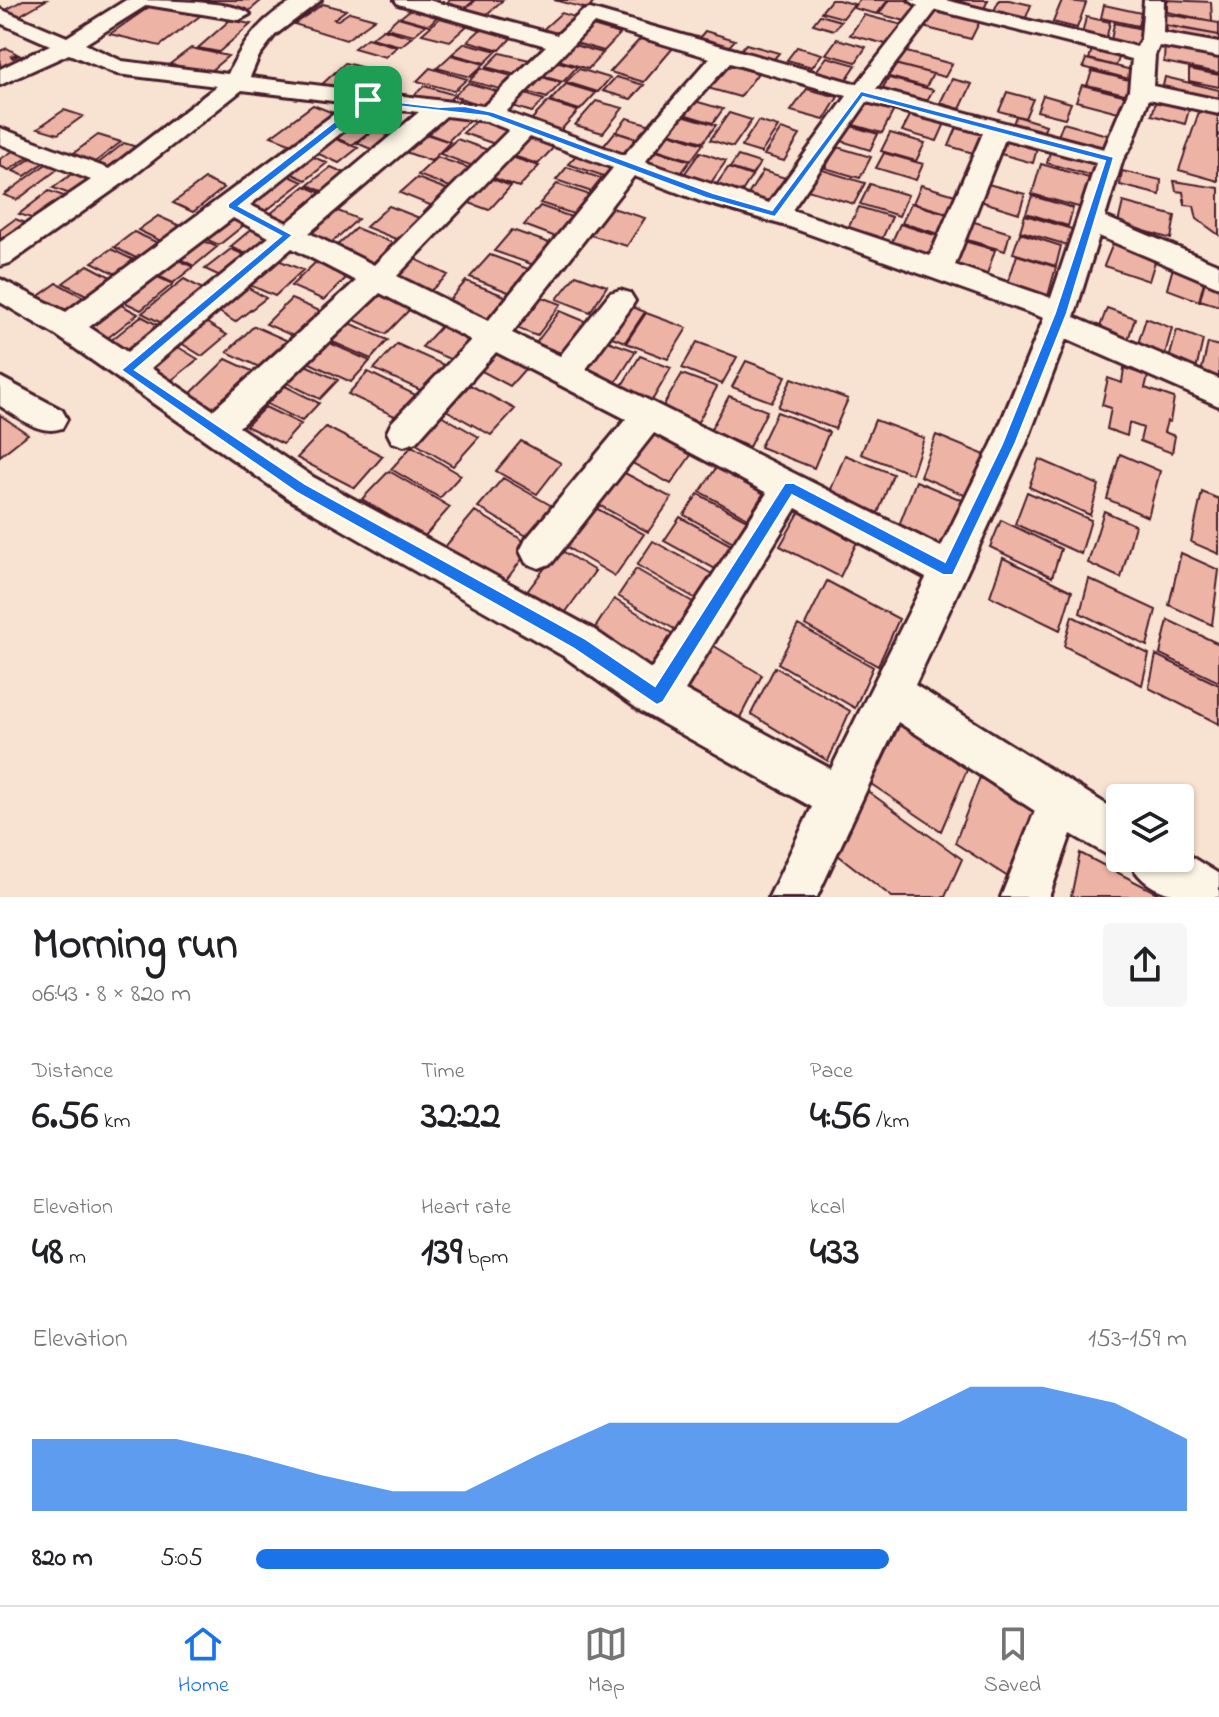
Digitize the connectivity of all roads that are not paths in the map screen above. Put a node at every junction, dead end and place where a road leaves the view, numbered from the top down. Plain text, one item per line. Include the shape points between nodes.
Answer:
1 (140, 0) edge
2 (152, 0) edge
3 (311, 0) edge
4 (405, 0) edge
5 (1154, 0) edge
6 (925, 1) edge
7 (598, 8) edge
8 (239, 14) dead end
9 (0, 15) edge
10 (561, 43) junction
11 (67, 46) junction
12 (1148, 47) junction
13 (1219, 50) edge
14 (725, 55) junction
15 (0, 78) edge
16 (236, 83) junction
17 (1141, 90) junction
18 (861, 94) junction
19 (368, 100) junction
20 (1219, 107) edge
21 (439, 109) junction
22 (490, 114) junction
23 (525, 128) junction
24 (996, 130) junction
25 (0, 135) edge
26 (1110, 159) junction
27 (630, 166) junction
28 (111, 179) junction
29 (231, 206) junction
30 (775, 214) junction
31 (1090, 221) junction
32 (288, 235) junction
33 (0, 256) edge
34 (939, 270) junction
35 (1219, 277) edge
36 (377, 279) junction
37 (0, 289) edge
38 (620, 301) dead end
39 (1059, 318) junction
40 (67, 327) junction
41 (493, 336) junction
42 (127, 370) junction
43 (565, 373) junction
44 (0, 390) edge
45 (1219, 393) edge
46 (649, 415) junction
47 (50, 419) dead end
48 (214, 430) junction
49 (404, 432) dead end
50 (790, 487) junction
51 (539, 551) dead end
52 (948, 570) junction
53 (890, 693) junction
54 (657, 697) junction
55 (841, 799) junction
56 (1061, 801) junction
57 (1106, 830) edge
58 (1173, 872) edge
59 (793, 897) edge
60 (1025, 897) edge
61 (1213, 897) edge

1 - 11 street
2 - 8 street
3 - 16 street via 267,30
4 - 10 street
5 - 12 street
6 - 12 street
6 - 18 street
7 - 10 street
7 - 14 street
9 - 11 street
10 - 22 street
11 - 15 street
11 - 16 street via 117,67
12 - 13 street
12 - 17 street
14 - 18 street
14 - 27 street
16 - 19 street
16 - 28 street
17 - 20 street
17 - 26 street
18 - 24 street
18 - 30 street
19 - 21 street
19 - 29 street
21 - 22 street
21 - 32 street
22 - 23 street
23 - 27 street
23 - 36 street
24 - 26 street
24 - 34 street
25 - 28 street
26 - 31 street
27 - 30 street
27 - 41 street
28 - 33 street
29 - 32 street
29 - 40 street
30 - 34 street
31 - 35 street
31 - 39 street
32 - 36 street
32 - 42 street
34 - 39 street
36 - 41 street
36 - 48 street
37 - 40 street
38 - 43 street
39 - 45 street
39 - 52 street via 1009,444
40 - 42 street
41 - 43 street
41 - 49 street
42 - 48 street
43 - 46 street
44 - 47 street
46 - 50 street
46 - 51 street
48 - 54 street via 301,488 579,643
50 - 52 street
50 - 54 street
52 - 53 street
53 - 55 street
53 - 56 street
54 - 55 street
55 - 59 street
56 - 57 street
56 - 60 street
58 - 61 street

